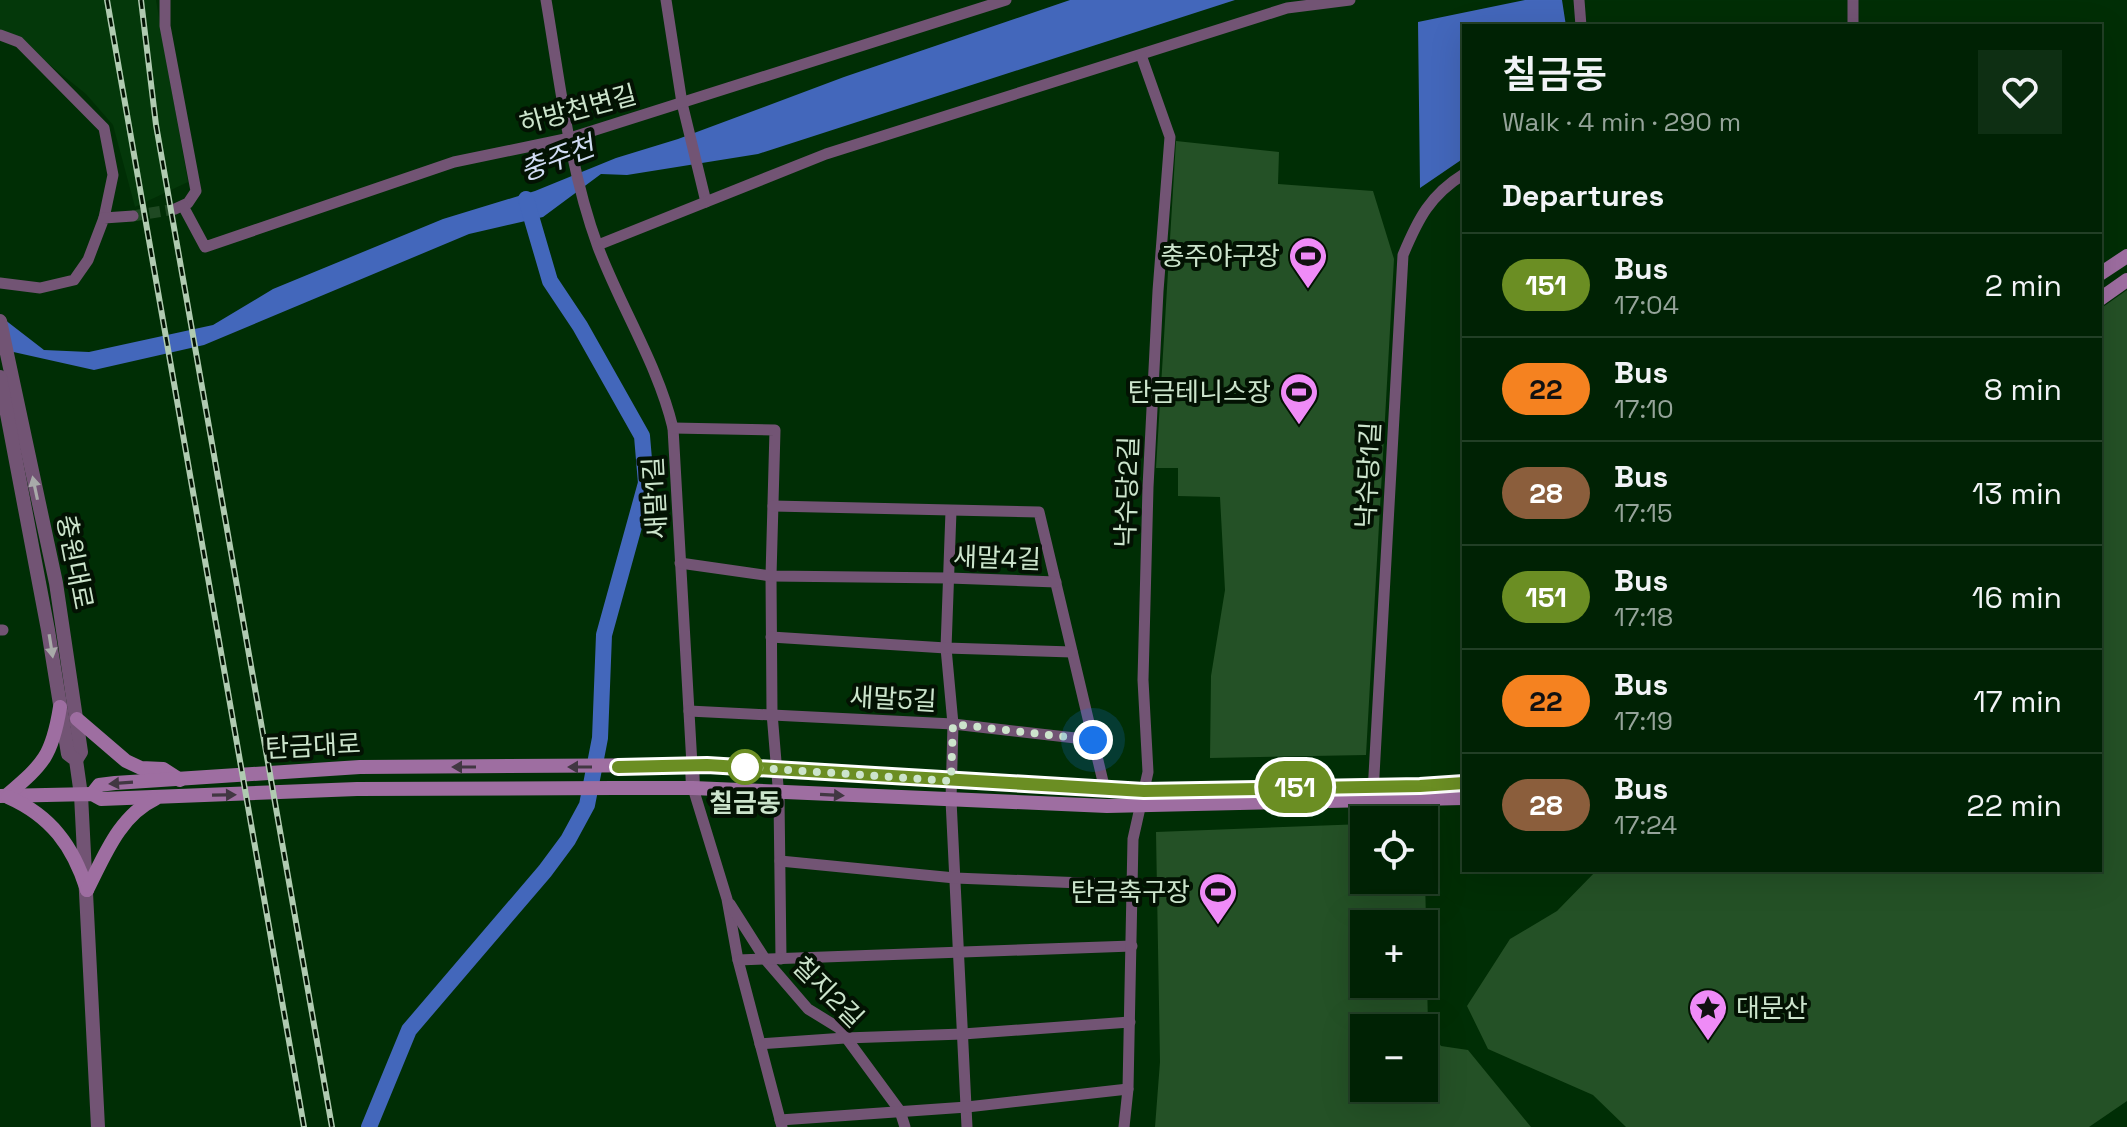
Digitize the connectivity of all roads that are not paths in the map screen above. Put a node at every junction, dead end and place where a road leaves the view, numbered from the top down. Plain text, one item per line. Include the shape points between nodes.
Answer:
1 (165, 0) edge
2 (546, 0) edge
3 (666, 0) edge
4 (1006, 0) edge
5 (1350, 0) edge
6 (1579, 0) edge
7 (1853, 0) edge
8 (1581, 24) edge
9 (1853, 24) edge
10 (0, 35) edge
11 (1141, 55) junction
12 (682, 103) junction
13 (570, 138) junction
14 (1462, 175) edge
15 (706, 202) junction
16 (133, 216) tunnel mouth
17 (104, 218) junction
18 (598, 245) junction
19 (2127, 256) edge
20 (2102, 273) edge
21 (2127, 280) edge
22 (0, 283) edge
23 (2102, 298) edge
24 (0, 321) edge
25 (3, 383) edge
26 (673, 428) junction
27 (773, 506) junction
28 (951, 511) junction
29 (680, 563) junction
30 (771, 576) junction
31 (949, 578) junction
32 (1056, 582) junction
33 (771, 637) junction
34 (946, 648) junction
35 (1072, 652) junction
36 (60, 707) junction
37 (689, 711) junction
38 (772, 713) junction
39 (77, 719) junction
40 (953, 724) junction
41 (1093, 740) junction
42 (76, 760) junction
43 (692, 765) junction
44 (777, 769) junction
45 (180, 780) junction
46 (951, 781) junction
47 (1462, 783) edge
48 (693, 788) junction
49 (1105, 790) junction
50 (1144, 791) junction
51 (779, 792) junction
52 (1373, 794) junction
53 (86, 795) junction
54 (3, 796) edge
55 (163, 796) junction
56 (1462, 798) edge
57 (951, 800) junction
58 (1139, 806) junction
59 (780, 861) junction
60 (955, 878) junction
61 (1135, 885) junction
62 (87, 890) junction
63 (727, 899) junction
64 (1132, 946) junction
65 (958, 952) junction
66 (765, 959) junction
67 (781, 959) junction
68 (738, 960) junction
69 (1130, 1022) junction
70 (963, 1034) junction
71 (845, 1038) junction
72 (760, 1044) junction
73 (1128, 1089) junction
74 (967, 1107) junction
75 (900, 1111) junction
76 (781, 1123) edge
77 (98, 1127) edge
78 (905, 1127) edge
79 (967, 1127) edge
80 (1124, 1127) edge

1 - 13 street, 하방천변길 via 163,17 196,191 179,208 205,247 454,162
2 - 13 street, 새말1길
3 - 12 street
4 - 12 street, 하방천변길
5 - 11 street via 1287,8
6 - 8 street
7 - 9 street
10 - 17 street via 19,42 101,123 113,175
11 - 15 street via 826,154
11 - 50 street, 낙수당2길 via 1170,137 1148,487
12 - 13 street, 하방천변길
12 - 15 street
13 - 18 street, 새말1길
14 - 52 street, 낙수당1길 via 1430,201 1403,255
15 - 18 street
16 - 17 street
17 - 22 street via 74,280 40,288
18 - 26 street, 새말1길
19 - 20 main road
21 - 23 main road
24 - 25 street
25 -> 36 street, 충원대로
39 -> 25 street, 충원대로 via 56,583
26 - 27 street, 칠지2길 via 775,430
26 - 29 street, 새말1길
27 - 28 street
27 - 30 street, 칠지2길
28 - 31 street
28 - 32 street via 1039,512
29 - 30 street, 새말4길
29 - 37 street, 새말1길
30 - 31 street, 새말4길
30 - 33 street, 칠지2길
31 - 32 street, 새말4길
31 - 34 street
32 - 35 street, 새말4길
33 - 34 street
33 - 38 street, 칠지2길
34 - 35 street
34 - 40 street
35 - 41 street, 새말4길
36 - 42 street, 충원대로 via 68,754
36 - 54 main road via 52,749 36,770
37 - 38 street, 새말5길
37 - 43 street, 새말1길
38 - 40 street, 새말5길
38 - 44 street, 칠지2길
39 - 42 street, 충원대로 via 81,752
39 - 45 main road via 126,761 163,769
40 - 41 street, 새말5길
40 - 46 street
41 - 49 street, 새말4길
42 - 53 street, 충원대로
43 - 44 main road
43 -> 45 main road, 탄금대로 via 360,767
43 - 48 street
44 - 46 main road
44 - 51 street, 칠지2길
45 -> 53 main road, 탄금대로 via 99,785
46 - 49 main road
46 - 57 street
47 - 52 main road
48 - 51 main road
55 -> 48 main road, 탄금대로 via 357,789
48 - 63 street
49 - 50 main road
50 - 52 main road
50 - 58 street, 낙수당2길
51 -> 57 main road
51 - 59 street, 칠지2길
52 - 56 main road
52 - 58 main road
53 - 54 main road, 탄금대로
53 - 55 main road, 탄금대로
53 - 62 street, 충원대로
54 - 62 main road via 43,816 61,835
55 - 62 main road via 142,805 123,825
57 - 58 main road
57 - 60 street
58 - 61 street, 낙수당2길 via 1133,839
59 - 60 street
59 - 67 street, 칠지2길
60 - 61 street
60 - 65 street
61 - 64 street, 낙수당2길
62 - 77 street, 충원대로
63 - 66 street
63 - 68 street
64 - 65 street
64 - 69 street, 낙수당2길
65 - 67 street
65 - 70 street
66 - 67 street, 칠지2길
66 - 68 street
66 - 71 street, 칠지2길 via 808,1009 839,1028
68 - 72 street
69 - 70 street
69 - 73 street, 낙수당2길
70 - 71 street
70 - 74 street
71 - 72 street
71 - 75 street, 칠지2길
72 - 76 street
73 - 74 street
73 - 80 street, 낙수당2길
74 - 75 street
74 - 79 street
75 - 76 street
75 - 78 street, 칠지2길

